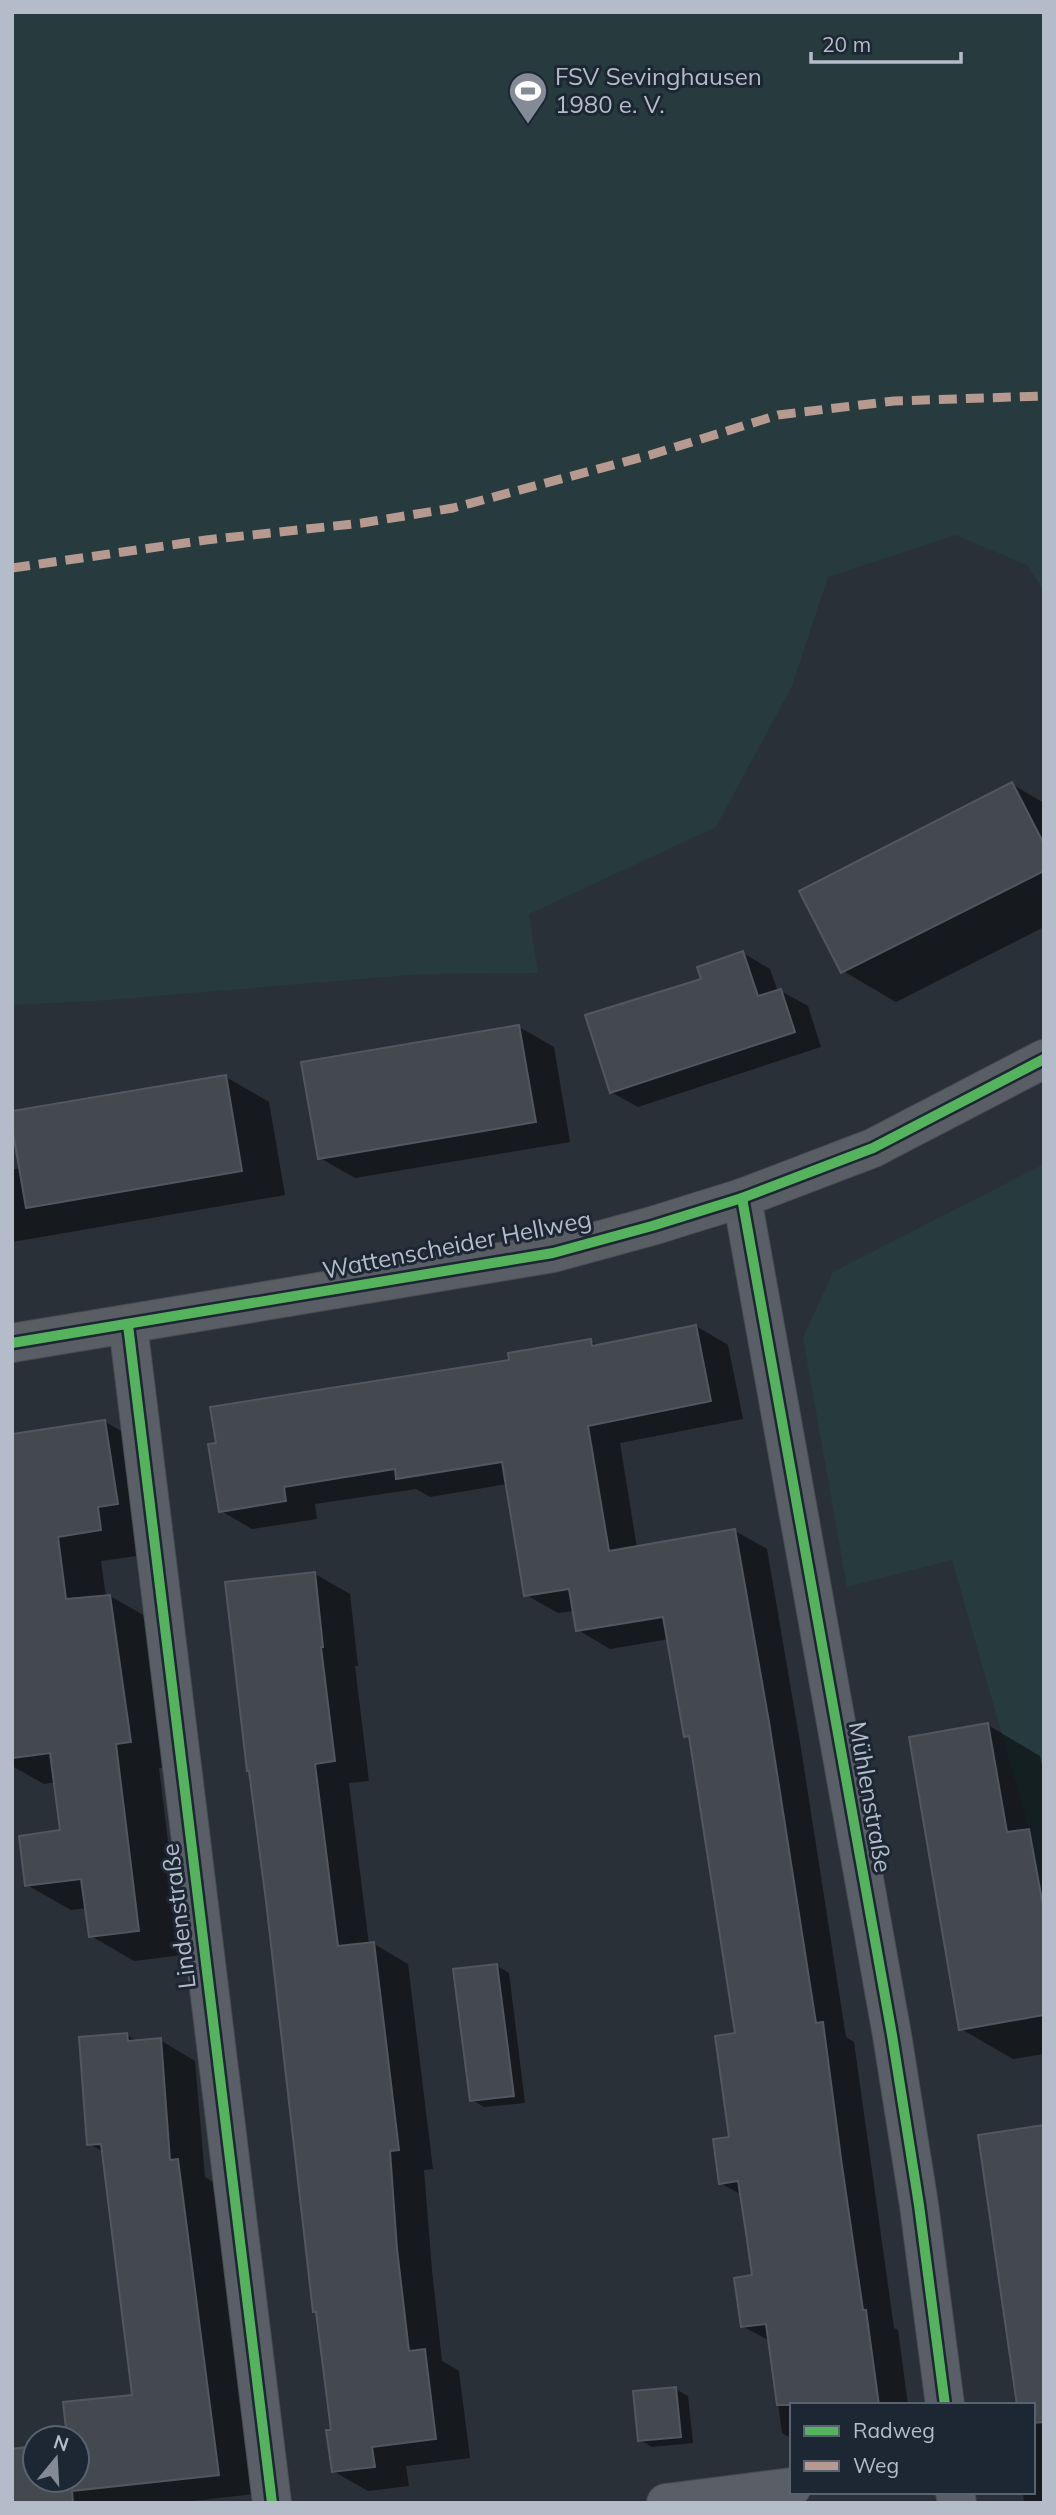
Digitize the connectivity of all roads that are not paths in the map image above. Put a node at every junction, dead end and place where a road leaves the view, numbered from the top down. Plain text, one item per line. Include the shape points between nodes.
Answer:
1 (1044, 1059) edge
2 (742, 1198) junction
3 (128, 1325) junction
4 (12, 1343) edge
5 (945, 2403) edge
6 (790, 2487) edge
7 (272, 2503) edge
8 (666, 2503) edge

1 - 2 main road, Wattenscheider Hellweg via 873,1148
2 - 3 main road, Wattenscheider Hellweg via 553,1253
2 - 5 street, Mühlenstraße via 892,2035
3 - 4 main road, Wattenscheider Hellweg
3 - 7 street, Lindenstraße
6 - 8 street

